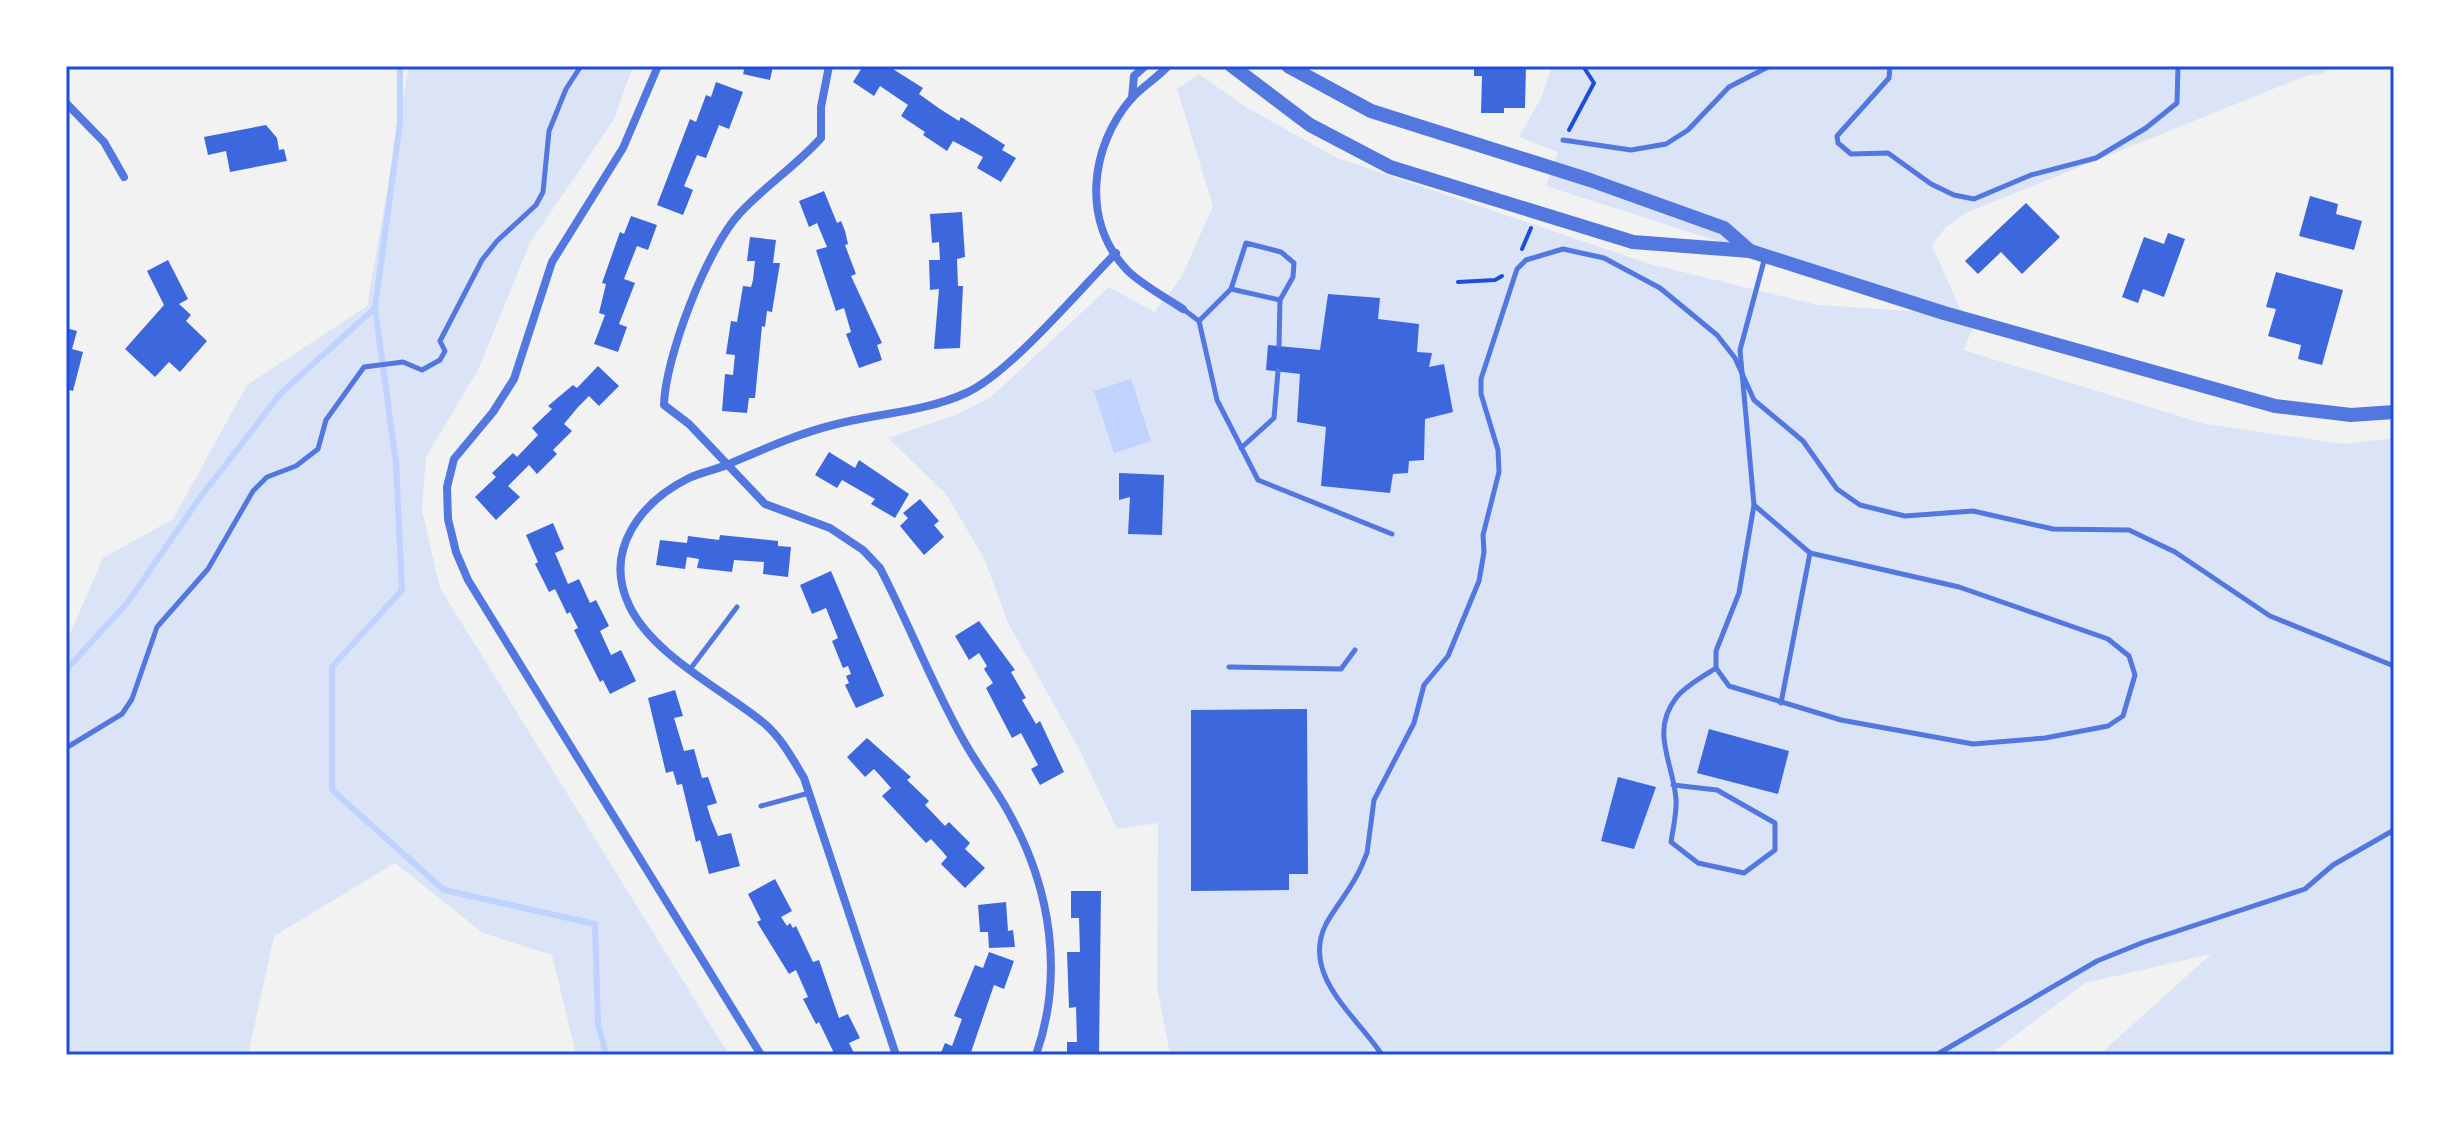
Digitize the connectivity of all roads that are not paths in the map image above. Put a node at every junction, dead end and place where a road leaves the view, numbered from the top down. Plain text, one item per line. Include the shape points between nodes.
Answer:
1 (581, 66) edge
2 (658, 66) edge
3 (829, 66) edge
4 (1145, 66) edge
5 (1168, 66) edge
6 (1232, 66) edge
7 (1288, 66) edge
8 (1770, 66) edge
9 (1890, 66) edge
10 (2178, 66) edge
11 (1132, 98) junction
12 (66, 103) edge
13 (1563, 140) road end
14 (124, 177) dead end
15 (1750, 251) junction
16 (1116, 253) junction
17 (1765, 256) junction
18 (1231, 289) junction
19 (1280, 300) junction
20 (1183, 309) joint
21 (1199, 321) junction
22 (1279, 346) dead end
23 (1278, 371) dead end
24 (1741, 371) junction
25 (2394, 412) edge
26 (1241, 448) junction
27 (726, 465) junction
28 (1754, 505) junction
29 (1392, 534) dead end
30 (1810, 553) junction
31 (737, 607) dead end
32 (1355, 650) dead end
33 (2394, 666) edge
34 (1229, 667) dead end
35 (691, 668) junction
36 (1716, 668) junction
37 (1781, 703) junction
38 (66, 748) edge
39 (1673, 785) junction
40 (809, 793) junction
41 (761, 806) dead end
42 (2394, 830) edge
43 (761, 1055) edge
44 (896, 1055) edge
45 (1036, 1055) edge
46 (1382, 1055) edge
47 (1936, 1055) edge

1 - 38 lane via 549,131 543,192 482,260 440,341 445,351 440,360 422,370 403,362 364,367 326,420 318,449 296,466 267,477 253,491 208,569 157,627 122,714
2 - 43 street via 623,148 552,262 514,379 454,459 447,487 448,519 468,580
3 - 27 street via 821,138 737,215 713,253 664,379 664,405
4 - 11 street via 1134,76
5 - 11 street
6 - 15 street via 1310,125 1390,167 1633,242
7 - 15 street via 1371,111 1724,228
8 - 13 lane via 1729,87 1688,130 1666,144 1631,150
9 - 10 lane via 1889,78 1837,136 1838,143 1851,154 1888,153 1931,184 1974,199 2121,145 2177,103
11 - 16 street via 1108,136 1095,178 1099,214
12 - 14 street via 104,142
15 - 17 street
16 - 20 street via 1128,270
16 - 27 street via 1001,368 967,392 927,407 809,432
17 - 24 lane via 1747,316
17 - 25 street via 1944,313 2275,406 2351,415
18 - 19 lane
18 - 19 lane via 1246,243 1290,256 1293,277
18 - 21 lane
19 - 22 lane
20 - 21 lane
21 - 26 lane via 1217,400
23 - 26 lane via 1274,418
24 - 28 lane
24 - 33 lane via 1754,400 1803,441 1837,489 1860,505 1905,516 1973,511 2053,529 2129,530 2175,552 2270,616
24 - 46 lane via 1717,335 1624,266 1563,249 1526,260 1517,269 1481,379 1499,472 1483,535 1479,581 1448,656 1424,685 1414,723 1374,800 1362,865 1321,936 1321,959 1331,987
26 - 29 lane via 1258,480
27 - 35 street via 690,477 659,496 633,524 622,555 628,605 662,647
27 - 45 street via 765,504 830,528 880,568 960,734 1010,815 1029,855 1049,924 1047,1021
28 - 30 lane
28 - 36 lane via 1739,593 1716,651
30 - 37 lane
30 - 37 lane via 1959,587 2108,639 2129,656 2135,675 2131,696 2123,716 2108,726 1973,744 1841,720
31 - 35 lane
32 - 34 lane via 1341,669
35 - 40 street via 766,725 786,747
36 - 37 lane via 1729,686
36 - 39 lane via 1676,696 1662,726
39 - 39 lane via 1677,800 1671,842 1698,863 1744,873 1775,850 1775,823 1717,790
40 - 41 lane
40 - 44 street
42 - 47 lane via 2333,865 2305,889 2097,961

